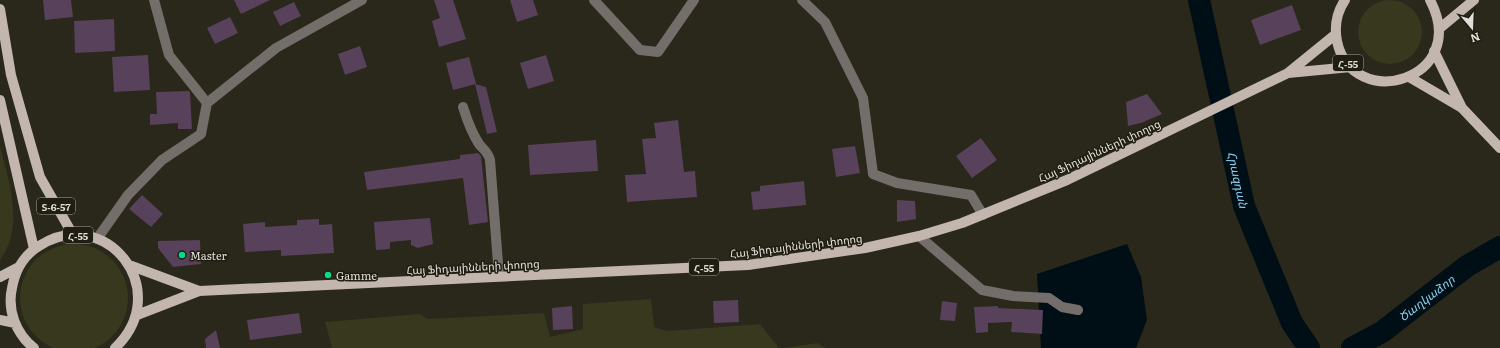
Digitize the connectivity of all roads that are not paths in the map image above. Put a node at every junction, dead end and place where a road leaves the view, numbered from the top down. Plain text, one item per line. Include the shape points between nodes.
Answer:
1 (154, 0) edge
2 (362, 0) edge
3 (594, 0) edge
4 (694, 0) edge
5 (802, 0) edge
6 (1345, 0) edge
7 (1430, 0) edge
8 (1474, 0) edge
9 (0, 9) edge
10 (1439, 29) junction
11 (1336, 34) junction
12 (1434, 51) junction
13 (1351, 67) junction
14 (1288, 73) junction
15 (1409, 77) junction
16 (0, 100) edge
17 (207, 103) junction
18 (463, 108) dead end
19 (1462, 108) junction
20 (1500, 148) edge
21 (983, 215) junction
22 (73, 235) junction
23 (919, 236) junction
24 (97, 239) junction
25 (34, 249) junction
26 (129, 265) junction
27 (19, 266) junction
28 (499, 276) junction
29 (0, 277) edge
30 (199, 291) junction
31 (1078, 310) dead end
32 (137, 315) junction
33 (0, 320) edge
34 (15, 323) junction
35 (124, 344) edge
36 (34, 348) edge
37 (115, 348) edge

1 - 17 street via 169,55
2 - 17 street via 276,48
3 - 4 street via 640,50 658,52
5 - 21 street via 825,22 863,98 873,174 897,183 971,195
6 - 11 main road, Հ-55 via 1336,23
7 - 10 main road, Հ-55 via 1437,14
8 - 10 main road
9 - 22 main road, Տ-6-57 via 11,75 40,177
10 - 12 main road, Հ-55
11 - 13 main road, Հ-55 via 1338,46
11 - 14 main road, Հայ Ֆիդայինների փողոց / Հ-55
12 - 15 main road, Հ-55 via 1428,62
12 - 19 main road
13 - 14 main road, Հայ Ֆիդայինների փողոց / Հ-55
13 - 15 main road, Հ-55 via 1366,77 1378,80 1392,81
14 - 21 main road, Հայ Ֆիդայինների փողոց / Հ-55 via 1067,180
15 - 19 main road
16 - 25 main road, Տ-6-57
17 - 24 street via 201,134 162,160 128,195
18 - 28 street via 467,121 490,160
19 - 20 main road
21 - 23 main road, Հայ Ֆիդայինների փողոց / Հ-55
22 - 24 main road, Հ-55
22 - 25 main road, Հ-55 via 59,236
23 - 28 main road, Հայ Ֆիդայինների փողոց / Հ-55 via 865,248 748,265
23 - 31 street via 982,290 1013,296 1049,298 1062,307
24 - 26 main road, Հ-55 via 110,245
25 - 27 main road, Հ-55
26 - 30 main road, Հայ Ֆիդայինների փողոց / Հ-55
26 - 32 main road, Հ-55 via 136,281 139,298
27 - 29 main road, Հ-55
27 - 34 main road, Հ-55 via 10,294
28 - 30 main road, Հայ Ֆիդայինների փողոց / Հ-55
30 - 32 main road, Հայ Ֆիդայինների փողոց / Հ-55
32 - 35 main road, Հ-55
33 - 34 main road
34 - 36 main road, Հ-55
35 - 37 main road, Հ-55

